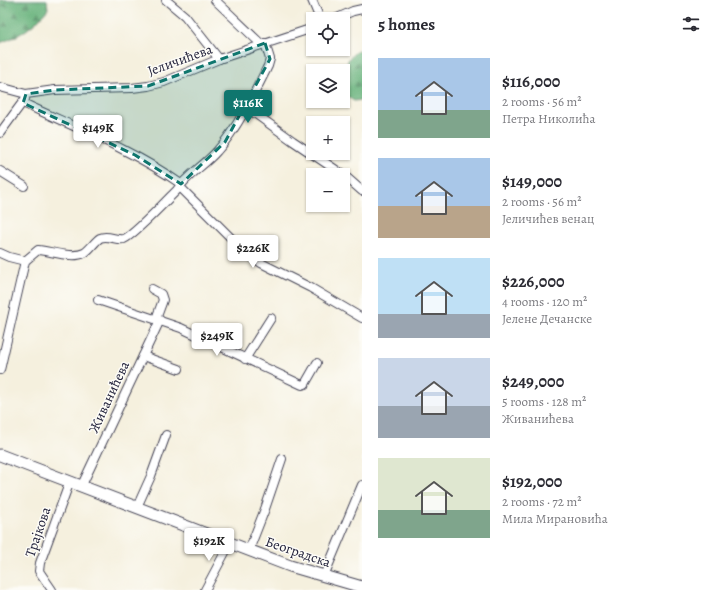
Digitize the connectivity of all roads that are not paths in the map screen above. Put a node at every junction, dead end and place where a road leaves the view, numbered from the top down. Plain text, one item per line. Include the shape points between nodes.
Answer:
1 (166, 0) edge
2 (215, 0) edge
3 (312, 0) edge
4 (362, 9) edge
5 (317, 12) edge
6 (350, 12) edge
7 (306, 30) edge
8 (263, 44) junction
9 (219, 59) junction
10 (0, 87) edge
11 (26, 94) junction
12 (23, 102) junction
13 (246, 107) junction
14 (0, 133) edge
15 (0, 171) edge
16 (181, 184) junction
17 (24, 186) dead end
18 (362, 191) edge
19 (0, 253) edge
20 (25, 261) junction
21 (152, 289) dead end
22 (98, 300) dead end
23 (271, 318) dead end
24 (362, 318) edge
25 (158, 319) junction
26 (143, 356) junction
27 (245, 359) junction
28 (317, 363) dead end
29 (179, 369) dead end
30 (0, 370) edge
31 (166, 435) dead end
32 (0, 455) edge
33 (282, 459) dead end
34 (70, 481) junction
35 (82, 485) junction
36 (362, 485) edge
37 (137, 507) junction
38 (230, 543) junction
39 (249, 550) junction
40 (324, 576) junction
41 (356, 587) edge
42 (52, 590) edge
43 (205, 590) edge

1 - 9 street via 185,16
2 - 8 street
3 - 5 street
4 - 6 street
7 - 8 street, Јеличићева
8 - 9 street, Јеличићева
8 - 13 street via 270,59
9 - 11 street, Јеличићева via 148,86 55,90
10 - 11 street
11 - 12 street
12 - 14 street
12 - 16 street via 135,156
13 - 16 street via 225,142
13 - 18 street via 345,176
15 - 17 street
16 - 20 street via 125,238 100,238 86,252 79,255 38,250
16 - 24 street via 181,188 244,251 261,263
19 - 20 street via 9,258
20 - 30 street
21 - 25 street, Живанићева via 161,294 163,300
22 - 25 street
23 - 27 street
25 - 26 street, Живанићева
25 - 27 street
26 - 29 street
26 - 35 street, Живанићева
27 - 28 street via 302,386
31 - 37 street
32 - 34 main road, Београдска
33 - 39 street
34 - 35 main road, Београдска
34 - 42 street, Трајкова via 40,563 39,571
35 - 37 main road, Београдска
36 - 40 street
37 - 38 main road, Београдска
38 - 39 main road, Београдска
38 - 43 street
39 - 40 main road, Београдска
40 - 41 main road, Београдска

